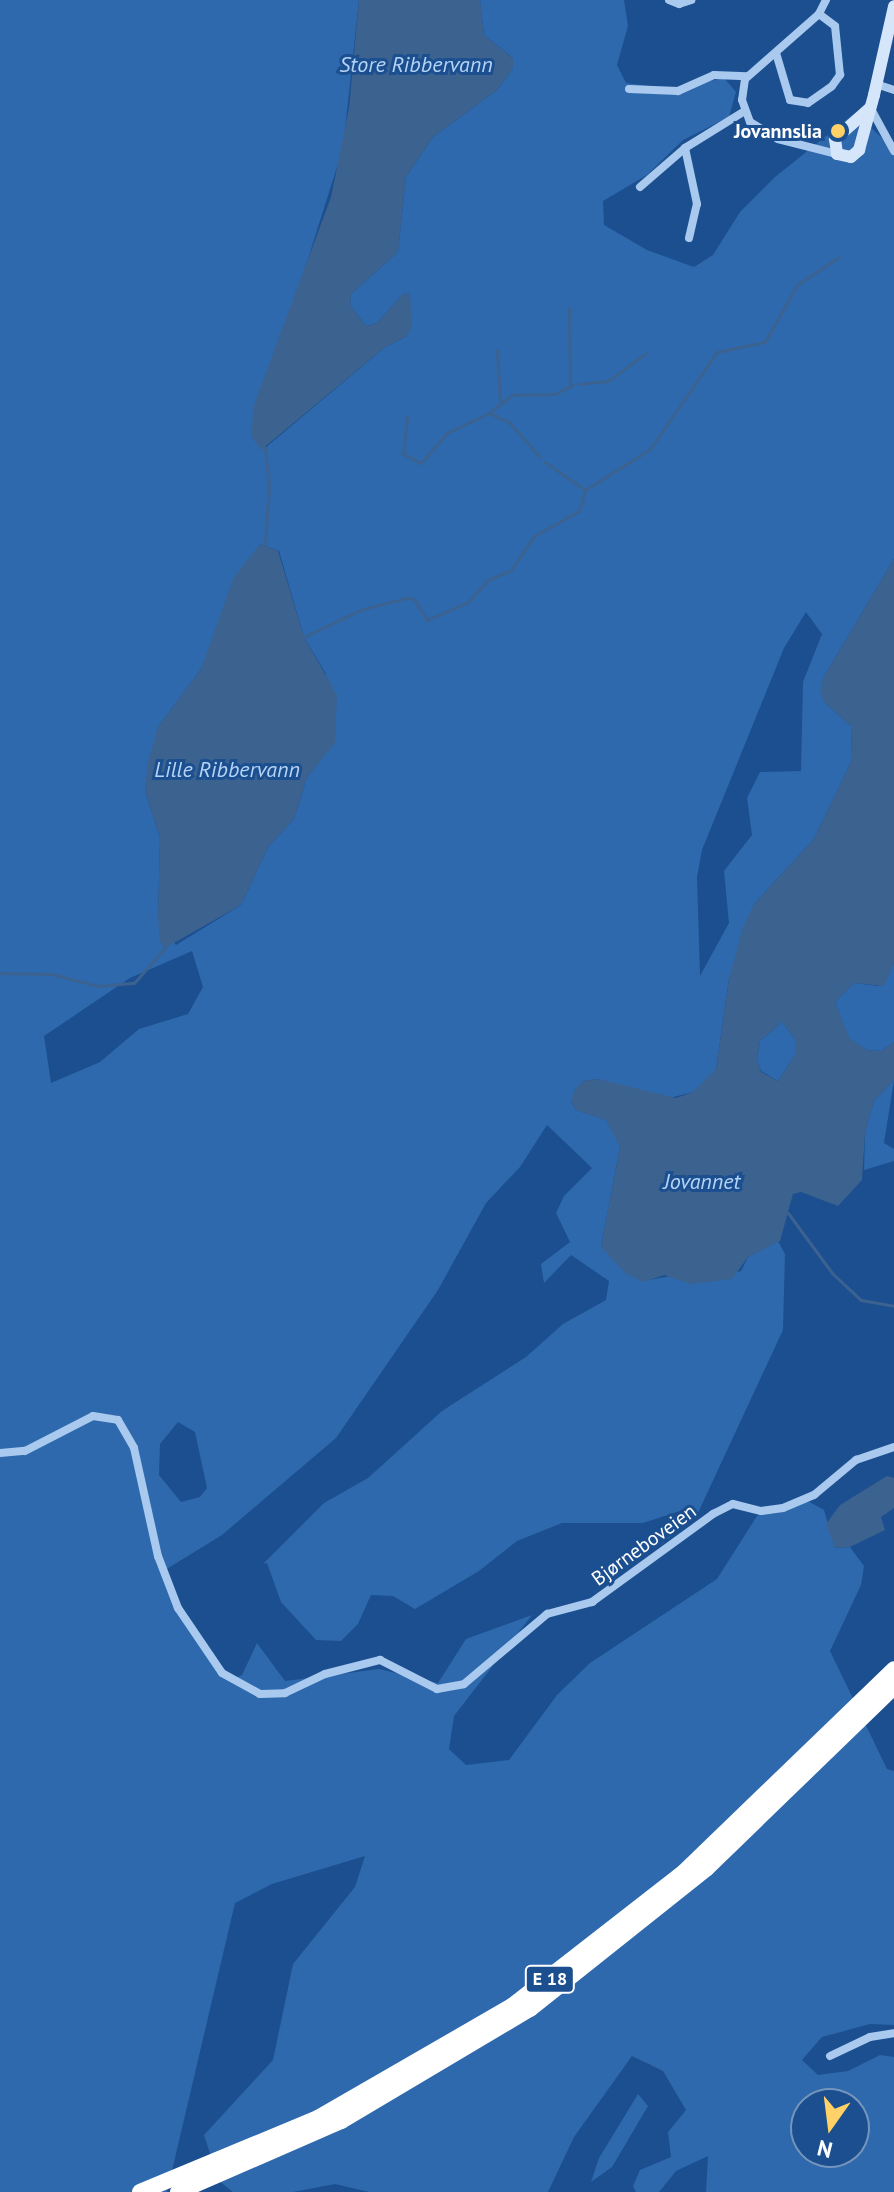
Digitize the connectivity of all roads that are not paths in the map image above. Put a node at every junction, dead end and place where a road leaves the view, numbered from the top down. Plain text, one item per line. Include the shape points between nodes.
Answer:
1 (669, 0) edge
2 (691, 0) edge
3 (826, 0) edge
4 (894, 6) edge
5 (819, 14) junction
6 (776, 53) junction
7 (747, 76) junction
8 (876, 84) junction
9 (629, 89) dead end
10 (894, 90) edge
11 (870, 108) junction
12 (745, 111) junction
13 (685, 148) junction
14 (894, 151) edge
15 (837, 154) junction
16 (640, 187) dead end
17 (689, 238) dead end
18 (894, 1447) edge
19 (0, 1453) edge
20 (894, 1669) edge
21 (894, 1687) edge
22 (894, 2033) edge
23 (830, 2056) dead end
24 (140, 2192) edge
25 (178, 2192) edge

1 - 2 street
3 - 5 street
4 - 8 street
5 - 6 street
5 - 6 street via 835,26 840,75 832,86 808,103 790,100
6 - 7 street
7 - 9 street via 714,75 678,91
7 - 12 street
8 - 10 street
8 - 11 street
11 - 14 street
11 - 15 street via 835,139
11 - 15 street via 855,155
12 - 13 street
12 - 15 street via 750,122 778,139
13 - 16 street
13 - 17 street via 697,204
18 - 19 street, Bjørneboveien via 856,1460 814,1495 783,1508 761,1511 733,1504 713,1514 592,1602 547,1614 464,1684 437,1689 380,1660 325,1674 285,1693 260,1694 222,1673 178,1608 158,1556 134,1448 118,1420 93,1416 25,1451
20 - 24 highway, E 18 via 684,1872 523,1998 442,2051 318,2118
21 - 25 highway, E 18 via 707,1868 562,1987 387,2097
22 - 23 street via 870,2037

